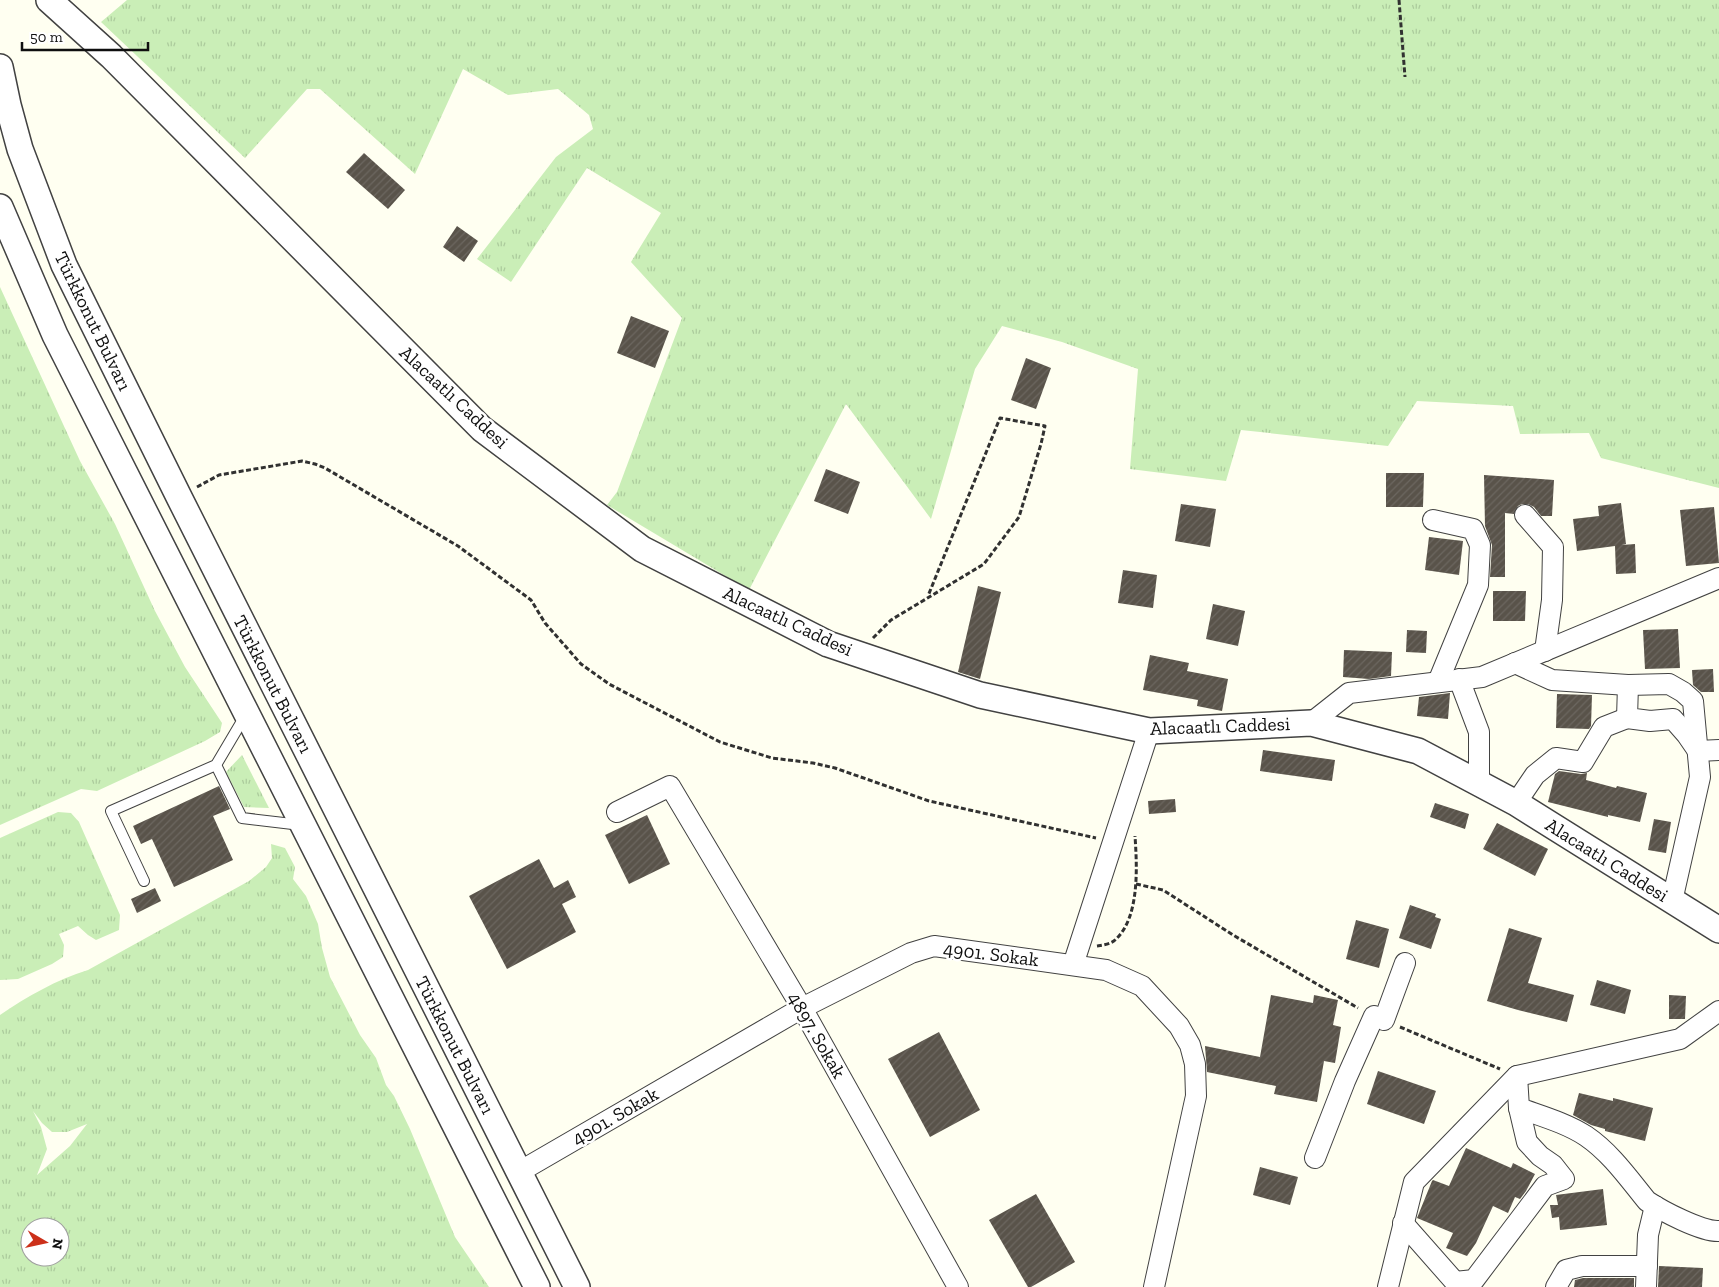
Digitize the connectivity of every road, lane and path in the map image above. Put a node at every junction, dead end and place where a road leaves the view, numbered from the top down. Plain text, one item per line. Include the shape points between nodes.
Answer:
1 (49, 0) edge
2 (1398, 0) edge
3 (0, 67) edge
4 (1405, 77) dead end
5 (0, 207) edge
6 (179, 497) junction
7 (1525, 516) dead end
8 (1433, 520) dead end
9 (1719, 578) edge
10 (928, 596) junction
11 (1545, 651) junction
12 (856, 654) junction
13 (1515, 663) junction
14 (1459, 679) junction
15 (1438, 682) junction
16 (1628, 685) junction
17 (247, 713) junction
18 (1627, 718) junction
19 (1311, 723) junction
20 (1149, 731) junction
21 (1719, 750) edge
22 (1698, 751) junction
23 (216, 765) junction
24 (1479, 783) junction
25 (1516, 803) junction
26 (617, 812) dead end
27 (304, 826) junction
28 (1135, 834) dead end
29 (1114, 842) junction
30 (144, 881) dead end
31 (1136, 884) junction
32 (1672, 900) junction
33 (1719, 930) edge
34 (1076, 956) junction
35 (1405, 963) dead end
36 (802, 1008) junction
37 (1719, 1011) edge
38 (1379, 1018) junction
39 (1517, 1076) junction
40 (1519, 1108) junction
41 (1315, 1158) dead end
42 (519, 1172) junction
43 (1655, 1206) junction
44 (1403, 1223) junction
45 (1719, 1231) edge
46 (1647, 1266) junction
47 (1458, 1284) edge
48 (537, 1287) edge
49 (577, 1287) edge
50 (958, 1287) edge
51 (1154, 1287) edge
52 (1388, 1287) edge
53 (1556, 1287) edge
54 (1646, 1287) edge

1 - 12 street, Alacaatlı Caddesi via 111,56 482,429 642,549 828,644
2 - 4 path
3 - 6 street, Türkkonut Bulvarı via 20,149 64,265
5 - 17 street, Türkkonut Bulvarı via 55,335
6 - 29 path via 219,475 302,461 315,464 458,546 531,600 545,623 581,664 608,684 720,742 772,758 835,768 929,801
6 - 42 street, Türkkonut Bulvarı
7 - 11 street via 1553,547 1552,600
8 - 15 street via 1473,529 1480,545 1478,585
9 - 11 street
10 - 10 path via 1000,418 1045,426 1019,517 984,564
10 - 12 path via 891,620
11 - 13 street
12 - 20 street, Alacaatlı Caddesi via 980,695
13 - 14 street via 1482,677
13 - 16 street via 1552,680
14 - 15 street
14 - 24 street via 1479,732
15 - 19 street via 1349,693
16 - 18 street
16 - 22 street via 1669,684 1683,692 1692,701
17 - 23 lane
17 - 27 street, Türkkonut Bulvarı
18 - 22 street via 1650,721 1674,719
18 - 25 street via 1604,727 1583,762 1556,758 1535,775
19 - 20 street, Alacaatlı Caddesi
19 - 24 street, Alacaatlı Caddesi via 1418,751
20 - 29 street
21 - 22 street
22 - 32 street via 1700,777
23 - 27 lane via 242,818
23 - 30 lane via 111,811
24 - 25 street, Alacaatlı Caddesi
25 - 32 street, Alacaatlı Caddesi
26 - 36 street, 4897. Sokak via 670,786
27 - 48 street, Türkkonut Bulvarı
28 - 31 path
29 - 34 street
31 - 34 path via 1131,915 1114,942
31 - 38 path via 1163,890 1350,1005
32 - 33 street, Alacaatlı Caddesi
34 - 36 street, 4901. Sokak via 934,946 911,953
34 - 51 street, 4901. Sokak via 1142,986 1179,1026 1193,1054 1196,1096
35 - 38 street
36 - 42 street, 4901. Sokak
36 - 50 street, 4897. Sokak
37 - 39 street via 1680,1039
38 - 39 path
38 - 41 street via 1345,1081
39 - 40 street
39 - 44 street via 1414,1182
40 - 43 street via 1587,1137 1609,1155 1647,1201
40 - 47 street via 1527,1142 1554,1165 1564,1179 1545,1186 1474,1280
42 - 49 street, Türkkonut Bulvarı
43 - 45 street via 1692,1224
43 - 46 street via 1648,1235
44 - 47 street
44 - 52 street
46 - 53 street via 1582,1266 1566,1270
46 - 54 street

